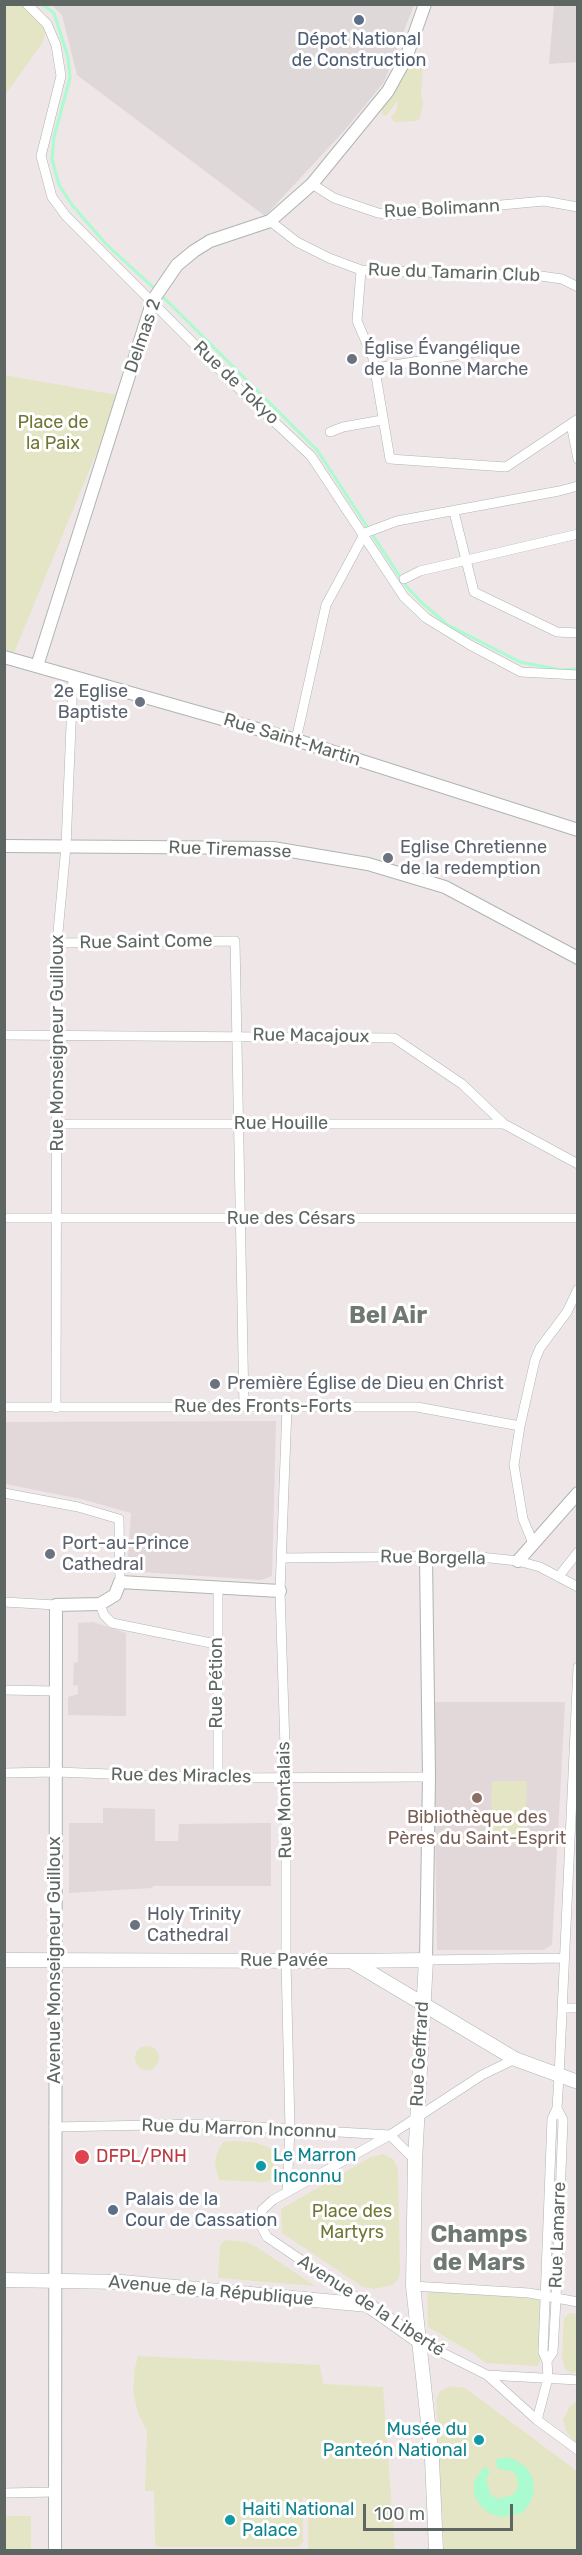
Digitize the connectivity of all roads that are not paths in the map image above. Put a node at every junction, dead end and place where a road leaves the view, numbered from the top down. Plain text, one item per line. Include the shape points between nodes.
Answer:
1 (27, 4) edge
2 (425, 4) edge
3 (312, 184) junction
4 (578, 207) edge
5 (270, 221) junction
6 (361, 270) junction
7 (577, 285) edge
8 (153, 300) junction
9 (481, 351) dead end
10 (376, 368) junction
11 (382, 420) junction
12 (574, 422) edge
13 (330, 432) dead end
14 (578, 459) edge
15 (578, 486) edge
16 (454, 512) junction
17 (578, 534) edge
18 (364, 535) junction
19 (466, 561) junction
20 (404, 579) dead end
21 (578, 633) edge
22 (4, 657) edge
23 (37, 666) junction
24 (578, 675) edge
25 (73, 678) junction
26 (296, 740) junction
27 (578, 830) edge
28 (4, 846) edge
29 (66, 846) junction
30 (57, 943) junction
31 (578, 958) edge
32 (57, 1034) junction
33 (4, 1035) edge
34 (238, 1035) junction
35 (57, 1124) junction
36 (504, 1124) junction
37 (238, 1125) junction
38 (578, 1164) edge
39 (4, 1218) edge
40 (56, 1218) junction
41 (577, 1218) edge
42 (241, 1219) junction
43 (578, 1289) edge
44 (4, 1407) edge
45 (244, 1407) junction
46 (56, 1408) junction
47 (287, 1408) junction
48 (520, 1426) junction
49 (4, 1493) edge
50 (578, 1493) edge
51 (533, 1544) junction
52 (578, 1552) edge
53 (426, 1557) junction
54 (282, 1558) junction
55 (518, 1561) junction
56 (559, 1576) junction
57 (120, 1582) junction
58 (218, 1587) junction
59 (578, 1587) edge
60 (280, 1591) junction
61 (4, 1602) edge
62 (100, 1604) junction
63 (56, 1605) junction
64 (216, 1644) junction
65 (578, 1667) edge
66 (4, 1690) edge
67 (55, 1691) junction
68 (56, 1772) junction
69 (4, 1773) edge
70 (429, 1777) junction
71 (218, 1778) junction
72 (286, 1778) junction
73 (566, 1910) junction
74 (578, 1910) edge
75 (564, 1958) junction
76 (4, 1960) edge
77 (55, 1960) junction
78 (426, 1960) junction
79 (286, 1961) junction
80 (351, 1961) junction
81 (423, 2006) junction
82 (563, 2008) junction
83 (578, 2008) edge
84 (515, 2060) junction
85 (559, 2077) junction
86 (578, 2082) edge
87 (557, 2108) junction
88 (417, 2118) junction
89 (54, 2127) junction
90 (290, 2128) junction
91 (390, 2135) junction
92 (415, 2160) junction
93 (287, 2192) junction
94 (4, 2280) edge
95 (54, 2280) junction
96 (413, 2286) junction
97 (546, 2298) junction
98 (556, 2300) junction
99 (578, 2302) edge
100 (368, 2305) junction
101 (419, 2341) junction
102 (547, 2361) junction
103 (487, 2375) junction
104 (548, 2378) junction
105 (578, 2380) edge
106 (537, 2420) junction
107 (578, 2450) edge
108 (55, 2492) junction
109 (4, 2493) edge
110 (55, 2550) edge
111 (436, 2550) edge

1 - 8 street, Rue de Tokyo via 47,24 56,45 61,76 41,156 52,196 66,216
2 - 3 street, Delmas 2 via 406,58 387,91
3 - 4 street, Rue Bolimann via 334,198 394,215 544,201
3 - 5 street, Delmas 2
5 - 6 street, Rue du Tamarin Club via 297,242
5 - 8 street, Delmas 2 via 210,241 177,265
6 - 7 street, Rue du Tamarin Club via 534,276
6 - 10 street via 357,321
8 - 18 street, Rue de Tokyo via 311,456
8 - 23 street, Delmas 2
9 - 10 street
10 - 11 street
11 - 12 street via 390,459 506,467
11 - 13 street
12 - 14 street
15 - 16 street
16 - 18 street via 398,521
16 - 19 street
17 - 19 street
18 - 24 street, Rue de Tokyo via 404,597 426,618 521,672
18 - 26 street via 326,606
19 - 20 street
19 - 21 street via 474,592 557,632
22 - 23 street, Rue Saint-Martin
23 - 25 street, Rue Saint-Martin
25 - 26 street, Rue Saint-Martin
25 - 29 street, Rue Monseigneur Guilloux
26 - 27 street, Rue Saint-Martin
28 - 29 street, Rue Tiremasse
29 - 30 street, Rue Monseigneur Guilloux
29 - 31 street, Rue Tiremasse via 273,848 368,864 444,887
30 - 32 street, Rue Monseigneur Guilloux
30 - 34 street, Rue Saint Come via 235,941
32 - 33 street, Rue Macajoux
32 - 34 street, Rue Macajoux
32 - 35 street, Rue Monseigneur Guilloux
34 - 36 street, Rue Macajoux via 394,1038 462,1084
34 - 37 street
35 - 37 street, Rue Houille
35 - 40 street, Rue Monseigneur Guilloux
36 - 37 street, Rue Houille
36 - 38 street, Rue Macajoux
37 - 42 street
39 - 40 street, Rue des Césars
40 - 42 street, Rue des Césars
40 - 46 street, Rue Monseigneur Guilloux
41 - 42 street, Rue des Césars
42 - 45 street
43 - 48 street via 567,1312 540,1348
44 - 46 street, Rue des Fronts-Forts
45 - 46 street, Rue des Fronts-Forts
45 - 47 street, Rue des Fronts-Forts
47 - 48 street, Rue des Fronts-Forts via 417,1407
47 - 54 street, Rue Montalais
48 - 51 street via 514,1465 523,1519
49 - 57 street via 119,1519
50 - 51 street
51 - 55 street
52 - 56 street
53 - 54 street, Rue Borgella
53 - 55 street, Rue Borgella
53 - 70 street, Rue Geffrard
54 - 60 street, Rue Montalais
55 - 56 street, Rue Borgella
56 - 59 street, Rue Borgella
57 - 58 street
57 - 62 street via 115,1595
58 - 60 street
58 - 64 street, Rue Pétion
60 - 72 street, Rue Montalais
61 - 63 street
62 - 63 street
62 - 64 street via 107,1620 120,1626
63 - 67 street, Avenue Monseigneur Guilloux
64 - 71 street, Rue Pétion
65 - 73 street, Rue Lamarre
66 - 67 street
67 - 68 street, Avenue Monseigneur Guilloux
68 - 69 street, Rue des Miracles
68 - 71 street, Rue des Miracles
68 - 77 street, Avenue Monseigneur Guilloux
70 - 72 street, Rue des Miracles
70 - 78 street, Rue Geffrard
71 - 72 street, Rue des Miracles
72 - 79 street, Rue Montalais
73 - 74 street
73 - 75 street, Rue Lamarre
75 - 78 street, Rue Pavée
75 - 82 street, Rue Lamarre
76 - 77 main road, Rue Pavée
77 - 79 main road, Rue Pavée
77 - 89 street, Avenue Monseigneur Guilloux
78 - 80 main road, Rue Pavée
78 - 81 main road, Rue Geffrard
79 - 80 main road, Rue Pavée
79 - 90 street, Rue Montalais
80 - 81 main road
81 - 84 main road
81 - 88 main road, Rue Geffrard
82 - 83 street
82 - 85 street, Rue Lamarre
84 - 85 main road
84 - 88 street via 482,2075
85 - 86 main road
85 - 87 street, Rue Lamarre
87 - 97 street, Rue Lamarre via 552,2119
87 - 98 street, Rue Lamarre via 563,2120
88 - 91 street
88 - 92 main road, Rue Geffrard
89 - 90 street, Rue du Marron Inconnu via 203,2124
89 - 95 street, Avenue Monseigneur Guilloux
90 - 91 street, Rue du Marron Inconnu
90 - 93 street, Rue Montalais
91 - 92 street
91 - 93 street
92 - 96 main road, Rue Geffrard
93 - 100 street, Avenue de la Liberté via 264,2206 261,2228 271,2240
94 - 95 main road, Avenue de la République
95 - 100 main road, Avenue de la République via 122,2282
95 - 108 street, Avenue Monseigneur Guilloux
96 - 97 street via 530,2293
96 - 101 main road, Rue Geffrard
97 - 98 street
97 - 102 street, Rue Lamarre via 543,2352
98 - 99 street
98 - 102 street, Rue Lamarre via 553,2352
100 - 101 main road, Avenue de la Liberté
101 - 103 street, Avenue de la Liberté
101 - 111 main road, Rue Geffrard via 432,2459
102 - 104 street, Rue Lamarre
103 - 104 street
103 - 106 street, Avenue de la Liberté
104 - 105 street
104 - 106 street, Rue Lamarre
106 - 107 street, Avenue de la Liberté
108 - 109 street
108 - 110 street, Avenue Monseigneur Guilloux

